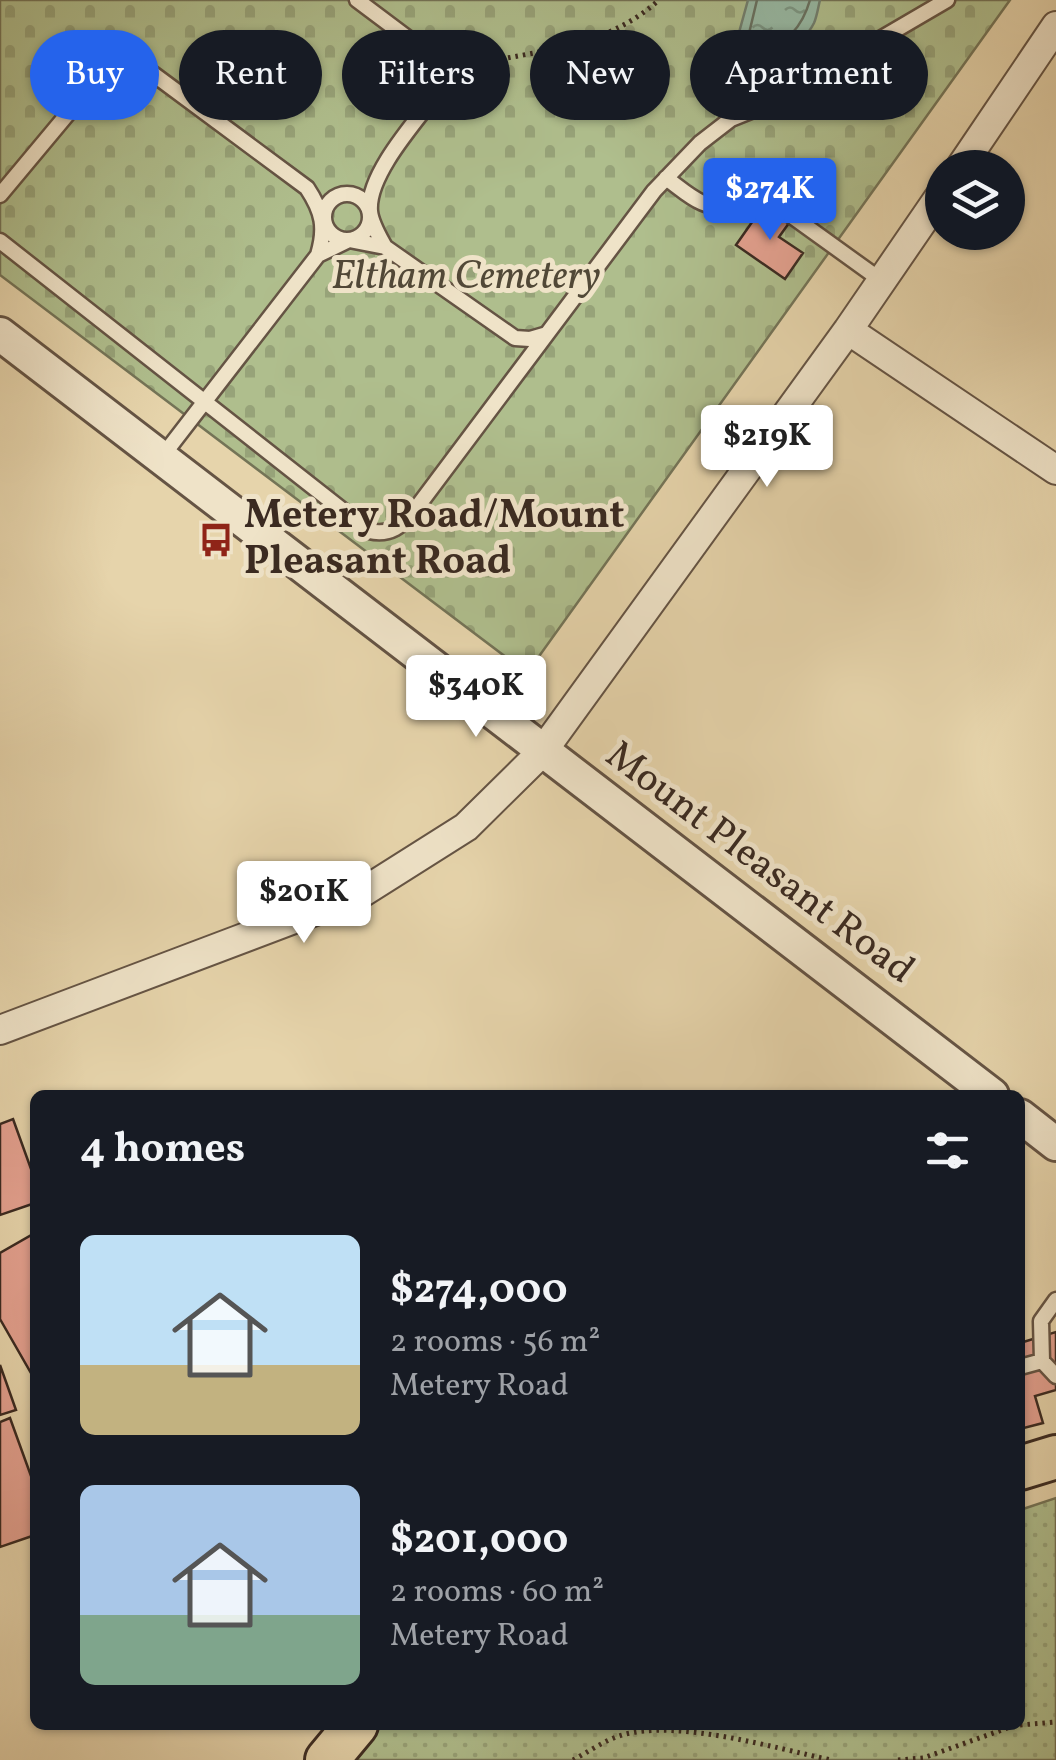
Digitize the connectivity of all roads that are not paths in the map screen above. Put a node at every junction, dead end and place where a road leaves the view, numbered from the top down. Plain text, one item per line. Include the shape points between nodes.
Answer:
1 (356, 0) edge
2 (946, 0) edge
3 (1056, 26) edge
4 (972, 150) edge
5 (380, 172) junction
6 (666, 178) junction
7 (307, 188) junction
8 (340, 194) junction
9 (0, 195) edge
10 (370, 212) junction
11 (323, 217) junction
12 (925, 218) edge
13 (349, 240) junction
14 (0, 241) edge
15 (385, 247) junction
16 (318, 255) junction
17 (882, 281) junction
18 (848, 330) junction
19 (0, 334) edge
20 (546, 334) junction
21 (515, 338) junction
22 (523, 366) junction
23 (204, 402) junction
24 (161, 458) junction
25 (1056, 470) edge
26 (542, 752) junction
27 (0, 1030) edge
28 (985, 1090) edge
29 (1025, 1120) edge
30 (1056, 1144) edge
31 (1056, 1300) edge
32 (1042, 1361) junction
33 (1025, 1366) edge
34 (1056, 1376) edge
35 (1056, 1457) edge
36 (1025, 1466) edge
37 (1056, 1476) edge
38 (1025, 1483) edge
39 (352, 1730) edge
40 (327, 1760) edge

1 - 5 lane via 447,73
2 - 6 lane via 816,85 731,119
3 - 4 street
5 - 8 lane
5 - 10 lane
6 - 17 lane via 712,207 764,196
6 - 20 lane
7 - 8 lane
7 - 9 lane via 121,56
7 - 11 lane
8 - 10 lane via 356,195
8 - 11 lane
10 - 13 lane via 368,228
10 - 15 lane
11 - 13 lane via 328,232
11 - 16 lane
12 - 17 street
13 - 15 lane
13 - 16 lane
14 - 23 lane
15 - 21 lane
16 - 23 lane
17 - 18 street
18 - 25 street
18 - 26 street
19 - 24 street, Mount Pleasant Road
20 - 21 lane
20 - 22 lane
21 - 22 lane
22 - 23 lane via 406,520 381,534
23 - 24 lane
24 - 26 street, Mount Pleasant Road
26 - 27 street via 466,827 360,894
26 - 28 street, Mount Pleasant Road
29 - 30 street
31 - 32 lane via 1041,1322
32 - 33 lane
32 - 34 lane
35 - 36 main road
37 - 38 main road
39 - 40 main road

